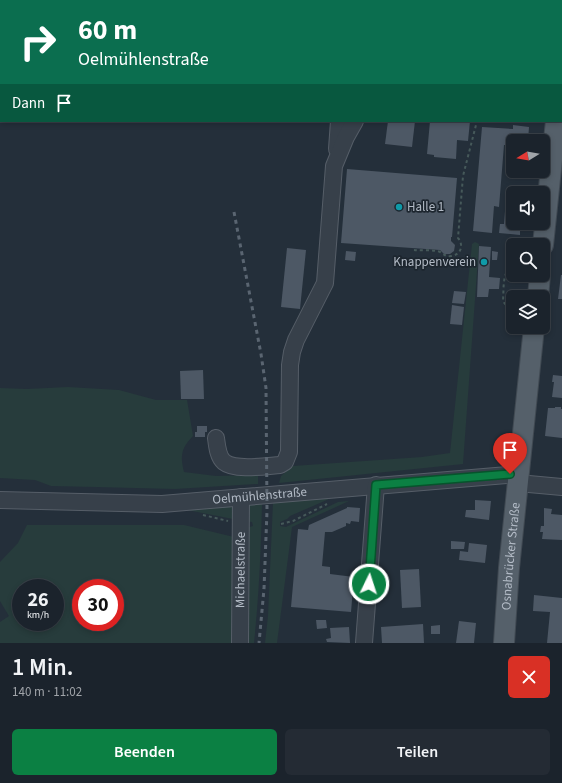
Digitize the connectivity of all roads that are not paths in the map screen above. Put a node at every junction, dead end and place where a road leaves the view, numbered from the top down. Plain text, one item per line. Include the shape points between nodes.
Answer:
1 (339, 122) edge
2 (354, 122) edge
3 (556, 122) edge
4 (337, 155) junction
5 (544, 238) edge
6 (533, 334) edge
7 (216, 438) dead end
8 (519, 478) junction
9 (376, 485) junction
10 (562, 487) edge
11 (240, 497) junction
12 (0, 500) edge
13 (240, 643) edge
14 (364, 643) edge
15 (504, 643) edge

1 - 4 street
2 - 4 street
3 - 5 main road
4 - 7 street via 325,283 292,352 288,457 280,465 232,466 223,461 217,450
6 - 8 main road, Osnabrücker Straße
8 - 9 street, Oelmühlenstraße
8 - 10 street, Oelmühlenstraße
8 - 15 main road, Osnabrücker Straße
9 - 11 street, Oelmühlenstraße
9 - 14 street
11 - 12 street, Oelmühlenstraße via 162,504
11 - 13 street, Michaelstraße

